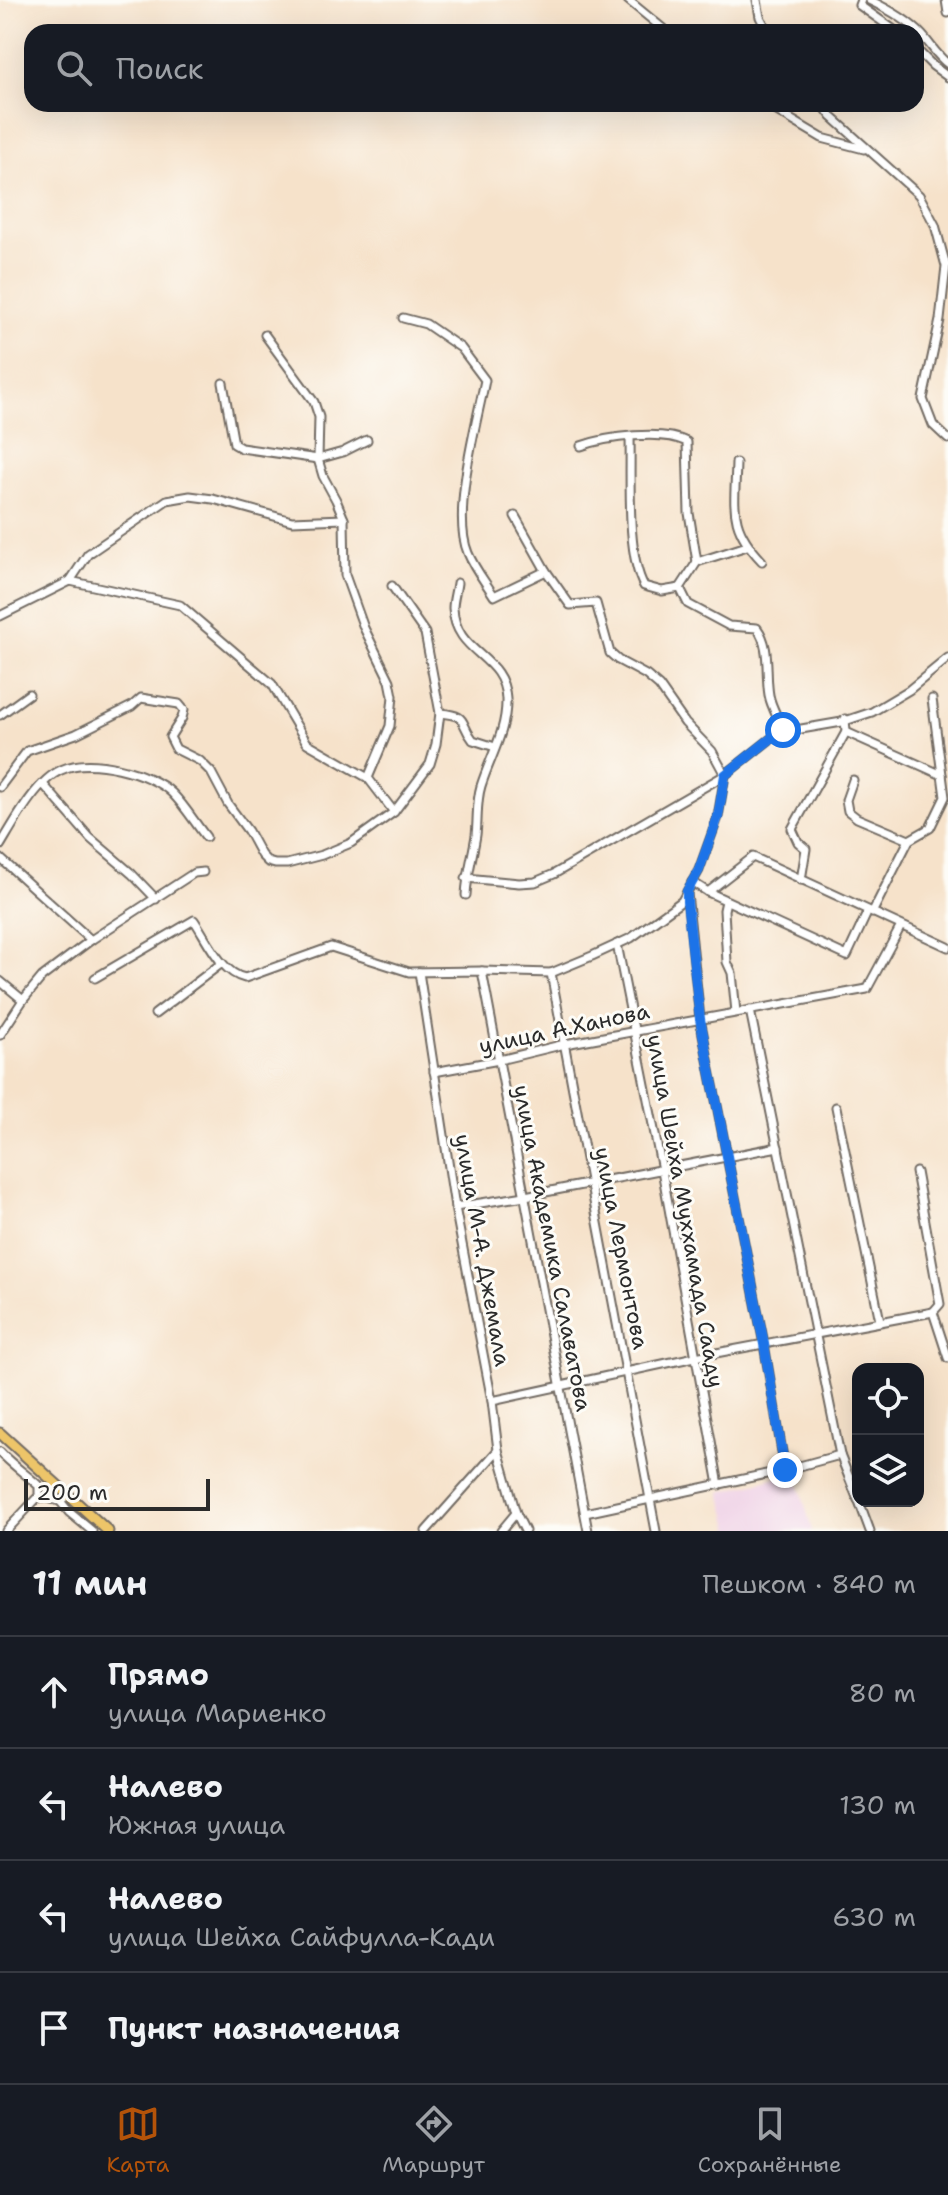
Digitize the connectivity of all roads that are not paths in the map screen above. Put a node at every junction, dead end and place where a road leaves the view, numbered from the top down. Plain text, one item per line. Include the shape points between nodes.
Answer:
1 (628, 0) edge
2 (757, 0) edge
3 (861, 0) edge
4 (869, 0) edge
5 (946, 0) edge
6 (948, 13) edge
7 (657, 24) edge
8 (764, 24) edge
9 (886, 24) edge
10 (908, 24) edge
11 (924, 37) edge
12 (924, 57) edge
13 (948, 64) edge
14 (948, 77) edge
15 (778, 112) edge
16 (828, 112) edge
17 (866, 149) junction
18 (948, 230) edge
19 (937, 232) junction
20 (403, 318) dead end
21 (265, 335) dead end
22 (223, 383) dead end
23 (948, 422) edge
24 (946, 436) edge
25 (630, 437) junction
26 (367, 440) dead end
27 (581, 446) dead end
28 (318, 459) junction
29 (736, 463) dead end
30 (515, 516) dead end
31 (344, 519) junction
32 (747, 546) junction
33 (762, 561) dead end
34 (697, 562) junction
35 (546, 571) junction
36 (70, 581) junction
37 (457, 583) dead end
38 (392, 586) dead end
39 (680, 588) junction
40 (0, 616) edge
41 (948, 658) edge
42 (29, 694) dead end
43 (932, 699) dead end
44 (440, 713) junction
45 (0, 715) edge
46 (845, 720) junction
47 (783, 730) junction
48 (846, 732) junction
49 (495, 747) junction
50 (725, 775) junction
51 (942, 775) junction
52 (368, 778) junction
53 (853, 780) dead end
54 (43, 784) junction
55 (0, 787) edge
56 (394, 812) junction
57 (206, 837) dead end
58 (909, 840) junction
59 (0, 846) edge
60 (0, 858) edge
61 (203, 872) dead end
62 (466, 878) junction
63 (801, 880) junction
64 (692, 882) junction
65 (687, 891) junction
66 (708, 892) junction
67 (466, 895) dead end
68 (156, 899) junction
69 (726, 901) junction
70 (870, 912) junction
71 (901, 926) junction
72 (91, 940) junction
73 (617, 944) junction
74 (948, 947) edge
75 (222, 963) junction
76 (482, 971) junction
77 (419, 972) junction
78 (551, 973) junction
79 (95, 978) dead end
80 (0, 981) edge
81 (23, 1000) junction
82 (750, 1010) junction
83 (736, 1012) junction
84 (155, 1014) dead end
85 (700, 1019) junction
86 (635, 1031) junction
87 (0, 1035) edge
88 (565, 1044) junction
89 (499, 1060) junction
90 (434, 1072) junction
91 (836, 1107) dead end
92 (778, 1147) junction
93 (727, 1157) junction
94 (662, 1170) junction
95 (916, 1172) dead end
96 (592, 1183) junction
97 (525, 1196) junction
98 (455, 1207) junction
99 (933, 1312) junction
100 (880, 1321) junction
101 (817, 1333) junction
102 (764, 1344) junction
103 (695, 1357) junction
104 (948, 1358) edge
105 (627, 1372) junction
106 (561, 1386) junction
107 (492, 1401) junction
108 (0, 1433) edge
109 (498, 1450) junction
110 (0, 1452) edge
111 (840, 1455) junction
112 (785, 1470) junction
113 (719, 1485) junction
114 (852, 1485) edge
115 (39, 1497) junction
116 (64, 1498) junction
117 (650, 1499) junction
118 (861, 1507) edge
119 (516, 1513) junction
120 (585, 1513) junction
121 (6, 1531) edge
122 (91, 1531) edge
123 (108, 1531) edge
124 (426, 1531) edge
125 (501, 1531) edge
126 (525, 1531) edge
127 (588, 1531) edge
128 (656, 1531) edge
129 (870, 1531) edge

1 - 7 street
2 - 8 street
3 - 9 street via 859,5
4 - 10 street
5 - 6 street
11 - 13 street
12 - 14 street
15 - 17 street via 822,138
16 - 17 street
17 - 19 street via 919,195
18 - 19 street
19 - 24 street via 946,266 923,399 933,425
20 - 35 street via 426,324 461,348 485,380 465,474 462,528 467,553 494,596
21 - 28 street via 314,402
22 - 28 street via 234,444
23 - 24 street
25 - 27 street
25 - 34 street via 646,434 687,442
25 - 39 street via 637,573 644,586
26 - 28 street
28 - 31 street
29 - 32 street via 736,522
30 - 35 street
31 - 36 street via 292,521 213,499 167,500 88,554
31 - 52 street via 345,575 393,696 390,726
32 - 33 street
32 - 34 street
34 - 39 street
35 - 50 street via 570,605 596,603 610,653 659,686
36 - 40 street
36 - 52 street via 180,605 272,684 307,743
37 - 49 street via 453,606 458,630 495,668 505,688 503,733
38 - 44 street via 425,633
39 - 47 street via 688,604 729,626 757,628 763,636 769,698
41 - 46 street via 909,690 872,712
42 - 45 street
43 - 51 street
44 - 49 street via 462,718 473,740
44 - 56 street via 430,764
46 - 47 street
46 - 48 street
47 - 50 street
48 - 51 street
48 - 63 street via 792,829 806,849
49 - 62 street via 479,790
50 - 62 street via 535,882
50 - 64 street via 718,817
51 - 58 street via 945,797 930,828
52 - 56 street
53 - 58 street via 848,811
54 - 57 street via 61,770 85,764 149,778 172,793
54 - 59 street
54 - 68 street via 90,838
55 - 56 street via 27,751 76,734 141,698 179,704 184,710 171,743 211,772 268,862 287,864 339,849
58 - 70 street
60 - 72 street
61 - 68 street
62 - 67 street
63 - 66 street via 753,857
63 - 70 street
64 - 65 street
64 - 66 street
65 - 73 street via 682,901
65 - 85 street
66 - 69 street
68 - 72 street
69 - 70 street via 847,956
69 - 83 street via 727,962
70 - 71 street
71 - 74 street
71 - 82 street, улица А.Ханова via 867,989
72 - 81 street via 42,977
73 - 78 street
73 - 86 street, улица Шейха Муххамада Сааду
75 - 77 street via 245,978 331,947
75 - 79 street via 194,920
75 - 84 street
76 - 77 street
76 - 78 street
76 - 89 street, улица Академика Салаватова
77 - 90 street, улица М-А. Джемала
78 - 88 street, улица Лермонтова
80 - 81 street
81 - 87 street
82 - 83 street, улица А.Ханова
82 - 92 street
83 - 85 street, улица А.Ханова
85 - 86 street, улица А.Ханова
85 - 93 street
86 - 88 street, улица А.Ханова
86 - 94 street, улица Шейха Муххамада Сааду
88 - 89 street, улица А.Ханова
88 - 96 street, улица Лермонтова
89 - 90 street, улица А.Ханова
89 - 97 street, улица Академика Салаватова
90 - 98 street, улица М-А. Джемала
91 - 100 street
92 - 93 street
92 - 101 street
93 - 94 street
93 - 102 street
94 - 96 street
94 - 103 street, улица Шейха Муххамада Сааду
95 - 99 street via 940,1304
96 - 97 street
96 - 105 street, улица Лермонтова
97 - 98 street
97 - 106 street, улица Академика Салаватова
98 - 107 street, улица М-А. Джемала
99 - 100 street
99 - 104 street
100 - 101 street
101 - 102 street
101 - 111 street
102 - 103 street
102 - 112 street
103 - 105 street
103 - 113 street, улица Шейха Муххамада Сааду
105 - 106 street
105 - 117 street, улица Лермонтова
106 - 107 street
106 - 120 street, улица Академика Салаватова
107 - 109 street, улица М-А. Джемала
108 - 116 main road
109 - 119 street, улица М-А. Джемала
109 - 124 street
110 - 115 street via 39,1486
111 - 112 street
111 - 114 street
112 - 113 street
113 - 117 street
115 - 116 street
115 - 121 street
116 - 122 street via 69,1512
116 - 123 main road
117 - 120 street
117 - 128 street, улица Лермонтова
118 - 129 street
119 - 125 street
119 - 126 street, улица М-А. Джемала
120 - 127 street, улица Академика Салаватова

